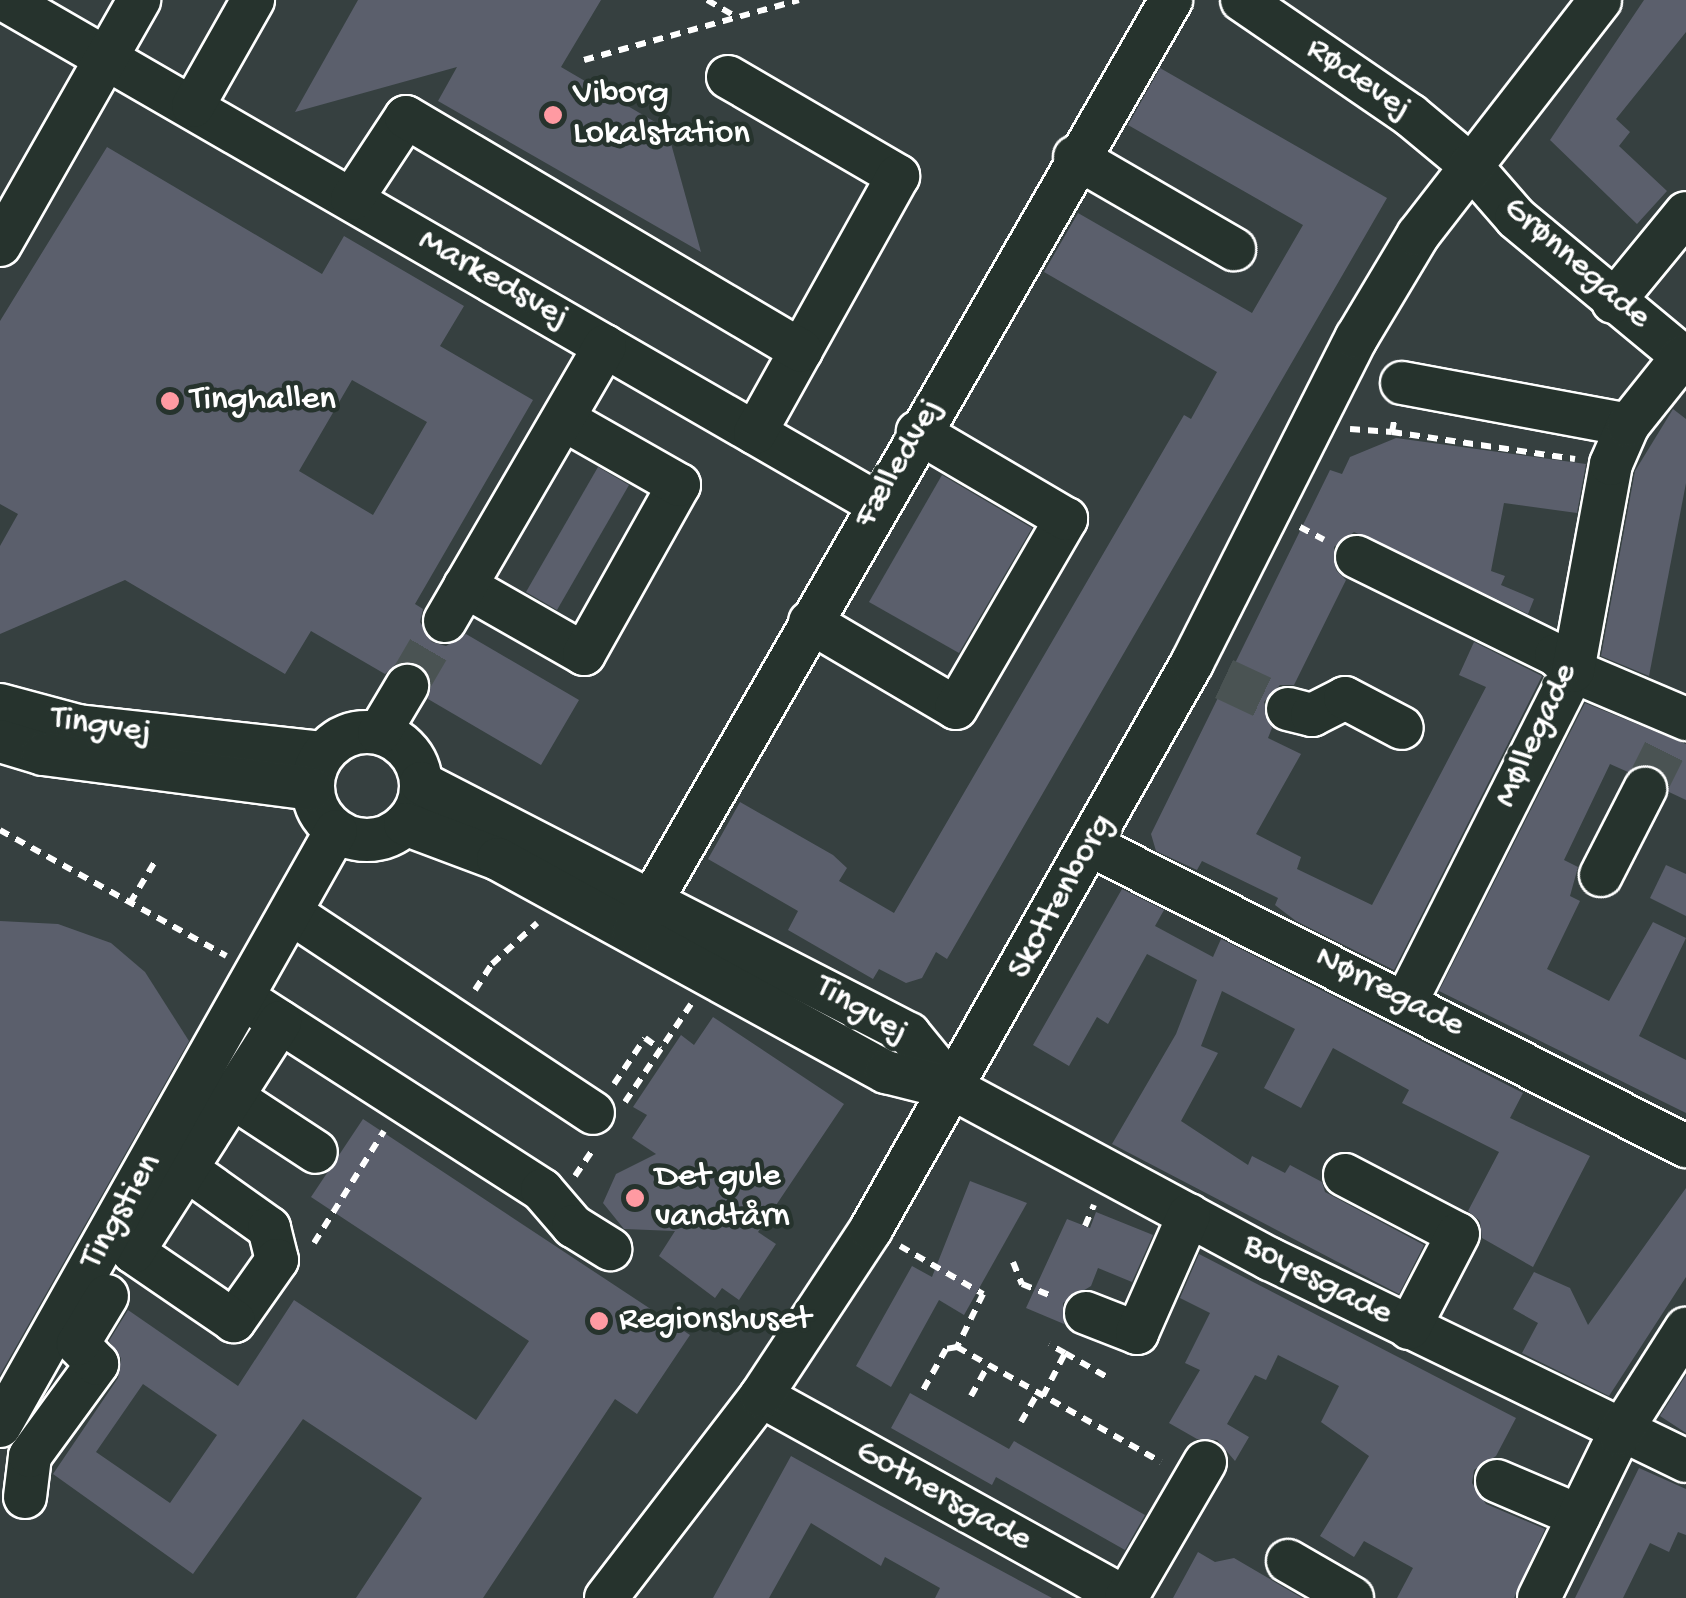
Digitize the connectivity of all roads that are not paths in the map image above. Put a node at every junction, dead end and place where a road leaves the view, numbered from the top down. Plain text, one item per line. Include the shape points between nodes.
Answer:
1 (6, 0) edge
2 (139, 0) edge
3 (253, 0) edge
4 (1171, 0) edge
5 (1242, 0) edge
6 (1600, 0) edge
7 (108, 56) junction
8 (728, 77) dead end
9 (193, 106) junction
10 (1075, 157) junction
11 (1470, 166) junction
12 (352, 198) junction
13 (1686, 213) edge
14 (0, 244) edge
15 (1234, 249) dead end
16 (1613, 302) junction
17 (1680, 345) edge
18 (605, 346) junction
19 (801, 350) junction
20 (1402, 383) road end
21 (563, 419) junction
22 (1628, 425) junction
23 (918, 432) junction
24 (755, 433) junction
25 (878, 504) junction
26 (1357, 557) dead end
27 (810, 622) junction
28 (1573, 671) junction
29 (407, 686) tunnel mouth
30 (0, 706) edge
31 (1288, 708) tunnel mouth
32 (1681, 722) edge
33 (1402, 728) dead end
34 (380, 733) junction
35 (0, 741) edge
36 (318, 771) junction
37 (421, 783) junction
38 (1645, 788) tunnel mouth
39 (405, 824) junction
40 (336, 831) junction
41 (1090, 845) junction
42 (1602, 875) dead end
43 (291, 913) junction
44 (644, 914) junction
45 (251, 986) junction
46 (1407, 1000) junction
47 (280, 1022) junction
48 (954, 1089) junction
49 (232, 1097) junction
50 (602, 1125) road end
51 (1686, 1146) edge
52 (316, 1152) dead end
53 (186, 1169) junction
54 (1345, 1175) dead end
55 (1189, 1215) junction
56 (610, 1249) dead end
57 (133, 1252) junction
58 (1071, 1306) road end
59 (1409, 1328) junction
60 (1686, 1329) edge
61 (761, 1396) junction
62 (0, 1426) edge
63 (1619, 1434) junction
64 (1686, 1462) edge
65 (1200, 1471) road end
66 (1497, 1482) dead end
67 (25, 1498) dead end
68 (1579, 1516) junction
69 (1288, 1560) dead end
70 (1335, 1594) edge
71 (606, 1598) edge
72 (1126, 1598) edge
73 (1539, 1598) edge

1 - 7 street, Markedsvej
2 - 7 street
3 - 9 street
4 - 10 street, Fælledvej
5 - 11 street, Rødevej via 1410,115
6 - 11 street, Skottenborg
7 - 9 street, Markedsvej
7 - 14 street
8 - 19 street via 898,176
9 - 12 street, Markedsvej
10 - 15 street
10 - 23 street, Fælledvej
11 - 16 street, Grønnegade via 1516,218
11 - 41 street, Skottenborg via 1357,336 1208,671
12 - 18 street, Markedsvej
12 - 19 street via 406,118
13 - 16 street
16 - 17 street, Grønnegade
17 - 22 street, Møllegade
18 - 21 street
18 - 24 street, Markedsvej
19 - 24 street
20 - 22 street
21 - 21 street via 679,485 584,654 455,604
22 - 28 street, Møllegade via 1610,464
23 - 25 street, Fælledvej
23 - 27 street via 1066,519 956,708
24 - 25 street, Markedsvej
25 - 27 street, Fælledvej
26 - 28 street via 1556,655
27 - 44 street, Fælledvej
28 - 32 street
28 - 46 street, Møllegade
29 - 34 street
30 - 36 street, Tingvej
31 - 33 street via 1312,715 1346,698
34 - 36 street via 348,735
34 - 37 street via 404,746
35 - 36 street, Tingvej via 43,754
36 - 40 street
37 - 39 street
37 - 44 street, Tingvej
38 - 42 street
39 - 40 street via 372,840
39 - 44 street, Tingvej
40 - 43 street
41 - 46 street, Nørregade
41 - 48 street, Skottenborg
43 - 45 street
43 - 50 street
44 - 48 street, Tingvej via 711,974 886,1072
44 - 48 street, Tingvej via 910,1034
45 - 47 street
45 - 62 street, Tingstien
46 - 51 street, Nørregade
47 - 49 street
47 - 56 street via 542,1190
48 - 55 street, Boyesgade
48 - 61 street, Skottenborg
49 - 52 street
49 - 53 street
53 - 57 street
53 - 57 street via 269,1228 276,1260 234,1321
54 - 59 street via 1458,1234
55 - 58 street via 1137,1333
55 - 59 street, Boyesgade
57 - 67 street via 78,1344 97,1364 30,1456
59 - 63 street, Boyesgade
60 - 63 street
61 - 71 street, Skottenborg
61 - 72 street, Gothersgade
63 - 64 street, Boyesgade
63 - 68 street
65 - 72 street
66 - 68 street
68 - 73 street
69 - 70 street

